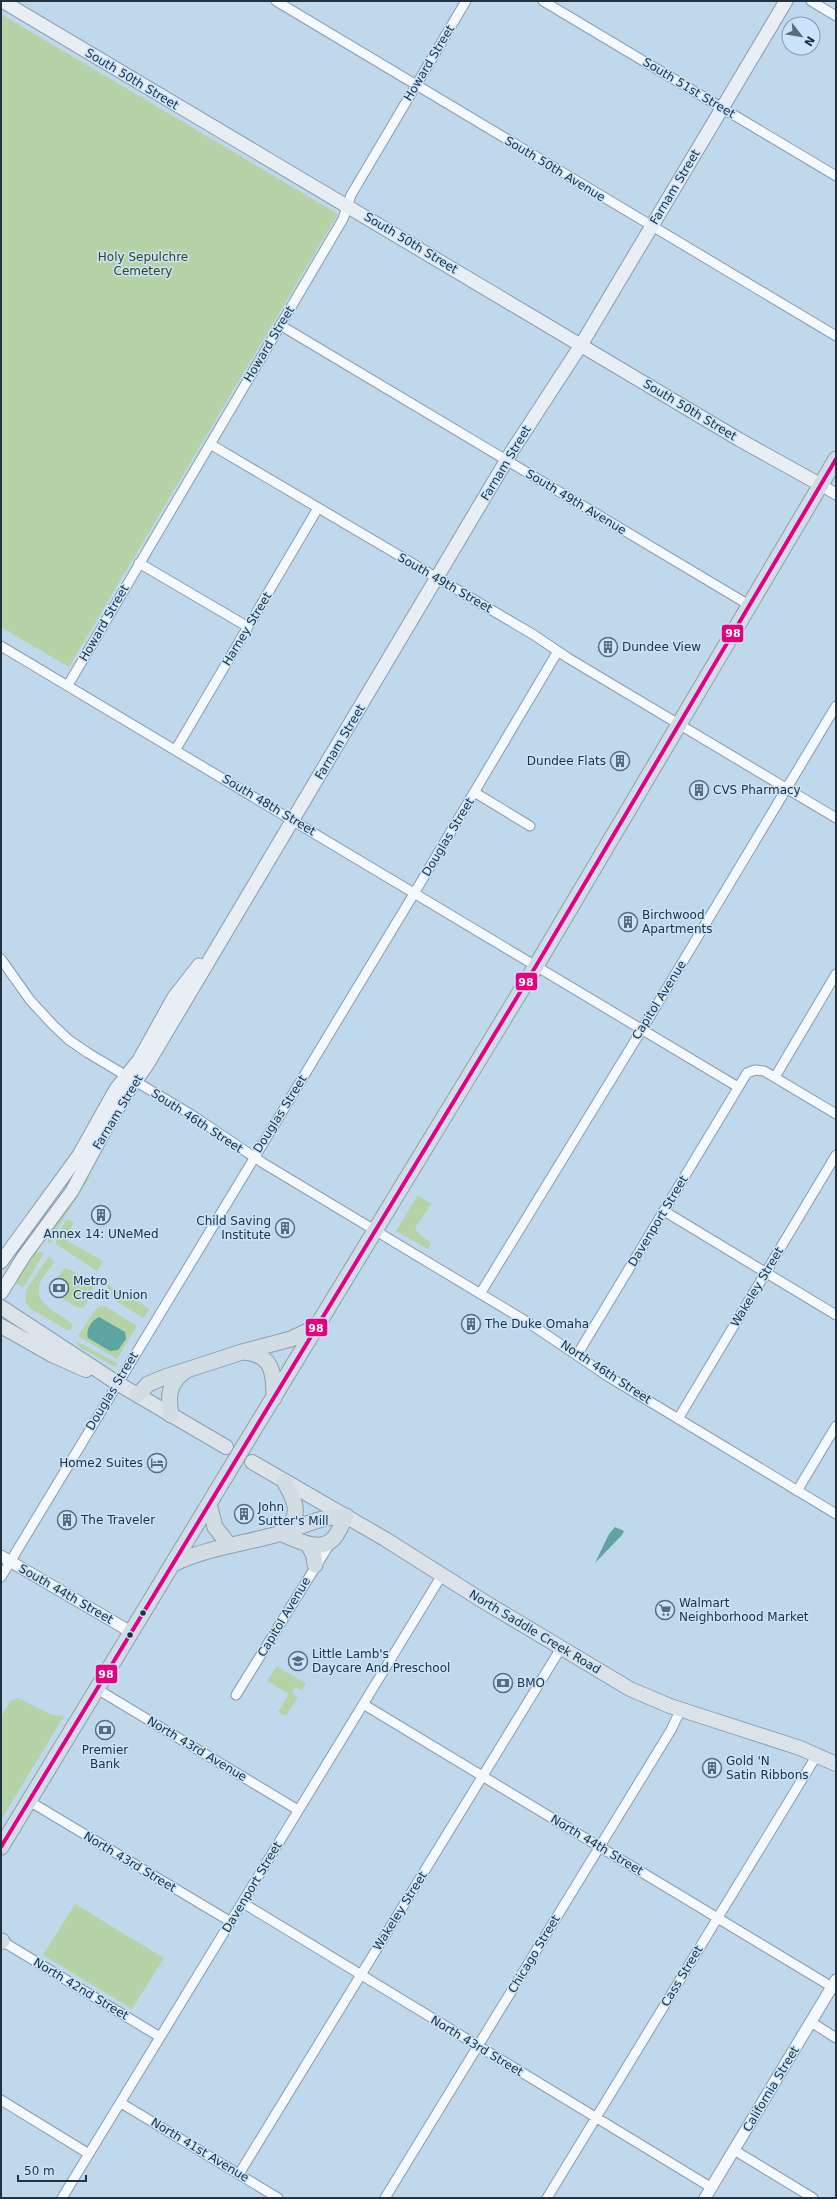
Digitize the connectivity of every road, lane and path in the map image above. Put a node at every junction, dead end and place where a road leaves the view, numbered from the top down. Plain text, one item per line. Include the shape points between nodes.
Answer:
1 (2, 1) edge
2 (276, 1) edge
3 (466, 1) edge
4 (543, 1) edge
5 (786, 1) edge
6 (811, 1) edge
7 (836, 16) edge
8 (416, 85) junction
9 (722, 108) junction
10 (836, 176) edge
11 (347, 206) junction
12 (652, 227) junction
13 (280, 325) junction
14 (836, 336) edge
15 (581, 345) junction
16 (210, 444) junction
17 (836, 460) edge
18 (507, 461) junction
19 (821, 485) junction
20 (836, 494) edge
21 (318, 508) junction
22 (139, 563) junction
23 (437, 578) junction
24 (749, 605) junction
25 (248, 627) junction
26 (1, 646) edge
27 (558, 651) junction
28 (68, 685) junction
29 (836, 706) edge
30 (680, 724) junction
31 (176, 749) junction
32 (786, 788) junction
33 (474, 792) junction
34 (836, 818) edge
35 (294, 820) junction
36 (530, 826) dead end
37 (415, 892) junction
38 (1, 959) edge
39 (536, 966) junction
40 (836, 974) edge
41 (642, 1029) junction
42 (775, 1077) junction
43 (131, 1078) junction
44 (738, 1087) junction
45 (836, 1114) edge
46 (836, 1155) edge
47 (254, 1158) junction
48 (664, 1211) junction
49 (375, 1231) junction
50 (1, 1262) edge
51 (765, 1273) junction
52 (1, 1293) edge
53 (480, 1294) junction
54 (1, 1307) edge
55 (836, 1315) edge
56 (1, 1326) edge
57 (316, 1327) junction
58 (242, 1352) junction
59 (577, 1355) junction
60 (188, 1369) junction
61 (117, 1383) junction
62 (138, 1395) junction
63 (274, 1398) junction
64 (172, 1415) junction
65 (678, 1419) junction
66 (836, 1426) edge
67 (226, 1447) dead end
68 (252, 1462) dead end
69 (284, 1481) junction
70 (797, 1491) junction
71 (209, 1504) junction
72 (836, 1514) edge
73 (346, 1516) junction
74 (279, 1533) junction
75 (332, 1540) junction
76 (308, 1544) junction
77 (229, 1545) junction
78 (6, 1559) edge
79 (173, 1564) junction
80 (315, 1565) junction
81 (442, 1575) junction
82 (1, 1577) edge
83 (131, 1632) junction
84 (561, 1648) junction
85 (97, 1689) junction
86 (236, 1695) dead end
87 (363, 1704) junction
88 (681, 1709) junction
89 (817, 1755) junction
90 (836, 1764) edge
91 (483, 1776) junction
92 (29, 1801) junction
93 (298, 1810) junction
94 (1, 1847) edge
95 (600, 1847) junction
96 (243, 1903) junction
97 (718, 1918) junction
98 (231, 1922) junction
99 (1, 1941) edge
100 (361, 1975) junction
101 (834, 1983) edge
102 (811, 2022) junction
103 (160, 2037) junction
104 (836, 2038) edge
105 (478, 2046) junction
106 (1, 2100) edge
107 (121, 2103) junction
108 (596, 2118) junction
109 (734, 2150) junction
110 (89, 2154) junction
111 (239, 2174) junction
112 (712, 2188) junction
113 (62, 2198) edge
114 (278, 2198) edge
115 (385, 2198) edge
116 (547, 2198) edge
117 (705, 2198) edge
118 (813, 2198) edge

1 - 11 main road, South 50th Street
2 - 8 street, South 50th Avenue
3 - 8 street, Howard Street
4 - 9 street, South 51st Street
5 - 9 main road, Farnam Street
6 - 7 street
8 - 11 street, Howard Street
8 - 12 street, South 50th Avenue
9 - 10 street, South 51st Street
9 - 12 main road, Farnam Street
11 - 13 street, Howard Street via 343,219
11 - 15 main road, South 50th Street
12 - 14 street, South 50th Avenue
12 - 15 main road, Farnam Street
13 - 16 street, Howard Street
13 - 18 street, South 49th Avenue
15 - 18 main road, Farnam Street
15 - 19 main road, South 50th Street
16 - 21 street, South 49th Street
16 - 22 street, Howard Street
17 - 19 highway
18 - 23 main road, Farnam Street
18 - 24 street, South 49th Avenue
19 - 20 street
19 - 24 highway
21 - 23 street, South 49th Street
21 - 25 street, Harney Street
22 - 25 street
22 - 28 street, Howard Street
23 - 27 street, South 49th Street
23 - 35 main road, Farnam Street
24 - 30 highway
25 - 31 street, Harney Street
26 - 28 street, South 48th Street
27 - 30 street, South 49th Street
27 - 33 street, Douglas Street
28 - 31 street, South 48th Street
29 - 32 street, Capitol Avenue
30 - 32 street, South 49th Street
30 - 39 highway
31 - 35 street, South 48th Street
32 - 34 street, South 49th Street
32 - 41 street, Capitol Avenue
33 - 36 street
33 - 37 street, Douglas Street
35 - 37 street, South 48th Street
35 - 43 main road, Farnam Street via 147,1065
37 - 39 street, South 48th Street
37 - 47 street, Douglas Street
38 - 43 street, South 46th Street via 30,1000 69,1040
39 - 41 street, South 48th Street
39 - 49 highway
40 - 42 street
41 - 44 street, South 48th Street
41 - 53 street, Capitol Avenue
42 - 44 street, Davenport Street via 761,1070 752,1070
42 - 45 street
43 - 47 street, South 46th Street via 192,1115
43 - 50 main road, Farnam Street via 116,1090 59,1184
43 - 52 main road, Farnam Street via 72,1191 24,1256
44 - 48 street, Davenport Street
46 - 51 street, Wakeley Street
47 - 49 street, South 46th Street
47 - 61 street, Douglas Street
48 - 51 street
48 - 59 street, Davenport Street
49 - 53 street, North 46th Street
49 - 57 highway
51 - 55 street
51 - 65 street, Wakeley Street
53 - 59 street, North 46th Street
54 - 61 main road
56 - 61 main road via 52,1355
57 - 58 highway via 291,1339
57 - 63 highway
58 - 60 highway
58 - 63 highway via 259,1356 270,1366
59 - 65 street, North 46th Street
60 - 62 highway via 148,1384
60 - 64 highway via 177,1378 170,1390
61 - 62 main road
61 - 78 street, Douglas Street
62 - 64 main road
63 - 71 highway, bridge
64 - 67 main road
65 - 70 street, North 46th Street
66 - 70 street
68 - 69 main road, North Saddle Creek Road
69 - 73 main road, North Saddle Creek Road
69 - 74 highway via 294,1499 296,1512 290,1525
70 - 72 street, North 46th Street
71 - 77 highway via 215,1527
71 - 79 highway
73 - 74 highway via 327,1517
73 - 75 highway
73 - 81 main road, North Saddle Creek Road
74 - 76 highway
74 - 77 highway
75 - 76 highway via 320,1545
75 - 80 street, Capitol Avenue via 325,1554
76 - 80 highway
77 - 79 highway via 198,1553
78 - 82 street, Douglas Street
78 - 83 street, South 44th Street
79 - 83 highway
80 - 86 street, Capitol Avenue
81 - 84 main road, North Saddle Creek Road
81 - 87 street, Davenport Street
83 - 85 highway
84 - 88 main road, North Saddle Creek Road via 630,1688
84 - 91 street, Wakeley Street
85 - 92 highway
85 - 93 street, North 43rd Avenue
87 - 91 street, North 44th Street
87 - 93 street, Davenport Street
88 - 89 main road, North Saddle Creek Road
88 - 95 street, Chicago Street via 673,1727
89 - 90 main road, North Saddle Creek Road
89 - 97 street, Cass Street
91 - 95 street, North 44th Street
91 - 100 street, Wakeley Street
92 - 94 highway
92 - 98 street, North 43rd Street
93 - 96 street, Davenport Street
95 - 97 street, North 44th Street
95 - 105 street, Chicago Street
96 - 98 street, Davenport Street
96 - 100 street, North 43rd Street
97 - 101 street, North 44th Street
97 - 108 street, Cass Street
98 - 103 street, Davenport Street
99 - 103 street, North 42nd Street
100 - 105 street, North 43rd Street
100 - 111 street, Wakeley Street
101 - 102 street, California Street
102 - 104 street
102 - 109 street, California Street
103 - 107 street, Davenport Street
105 - 108 street, North 43rd Street
105 - 115 street, Chicago Street
106 - 110 street
107 - 110 street, Davenport Street
107 - 111 street, North 41st Avenue
108 - 112 street, North 43rd Street
108 - 116 street, Cass Street
109 - 112 street, California Street
109 - 118 street
110 - 113 street, Davenport Street
111 - 114 street, North 41st Avenue
112 - 117 street, California Street

